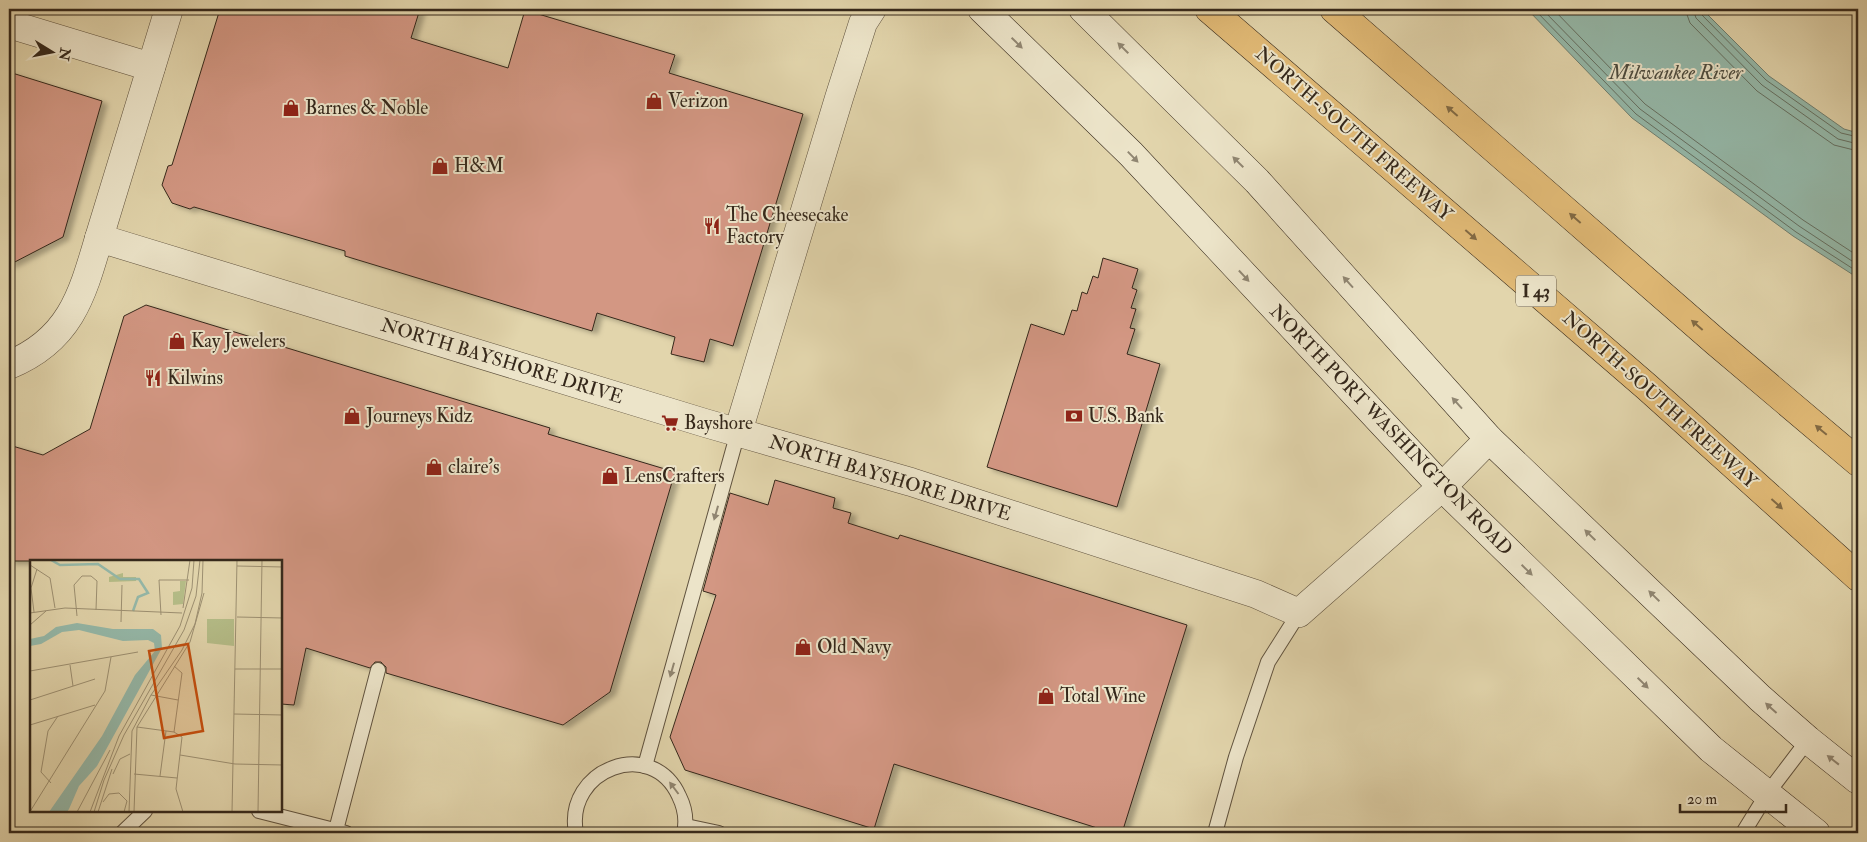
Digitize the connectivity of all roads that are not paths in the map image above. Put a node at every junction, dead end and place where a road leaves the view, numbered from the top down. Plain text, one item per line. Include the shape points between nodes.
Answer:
1 (169, 9) edge
2 (872, 9) edge
3 (982, 9) edge
4 (1083, 9) edge
5 (1209, 9) edge
6 (1334, 9) edge
7 (9, 24) edge
8 (151, 67) junction
9 (99, 238) junction
10 (9, 364) edge
11 (738, 432) junction
12 (1489, 439) junction
13 (1858, 462) edge
14 (1442, 487) junction
15 (1858, 578) edge
16 (1299, 613) junction
17 (378, 670) dead end
18 (1808, 740) junction
19 (645, 766) junction
20 (1858, 780) edge
21 (1767, 794) junction
22 (144, 812) edge
23 (263, 812) edge
24 (685, 830) edge
25 (341, 832) edge
26 (122, 833) edge
27 (576, 833) edge
28 (719, 833) edge
29 (1216, 833) edge
30 (1743, 833) edge
31 (1816, 833) edge

1 - 8 street
2 - 11 street via 863,23 839,98
3 -> 14 street, NORTH PORT WASHINGTON ROAD via 1131,154
12 -> 4 street via 1257,181
5 -> 15 highway, NORTH-SOUTH FREEWAY / I 43 via 1640,380
13 -> 6 highway
7 - 8 street
8 - 9 street
9 - 10 street via 86,285 73,314 42,346
9 - 11 street, NORTH BAYSHORE DRIVE
11 - 16 street, NORTH BAYSHORE DRIVE via 911,482 1256,594
11 -> 19 lane
12 - 14 street
18 -> 12 street
14 - 16 street
14 -> 21 street, NORTH PORT WASHINGTON ROAD via 1711,749
16 - 29 lane via 1268,662 1236,757
17 - 25 lane
20 -> 18 street
18 - 21 lane
24 -> 19 lane via 684,807 676,789 663,775
19 - 27 lane via 617,766 591,780 580,795 574,814
21 - 30 lane
21 - 31 street, NORTH PORT WASHINGTON ROAD
22 - 26 lane
23 - 25 lane
24 - 28 lane

